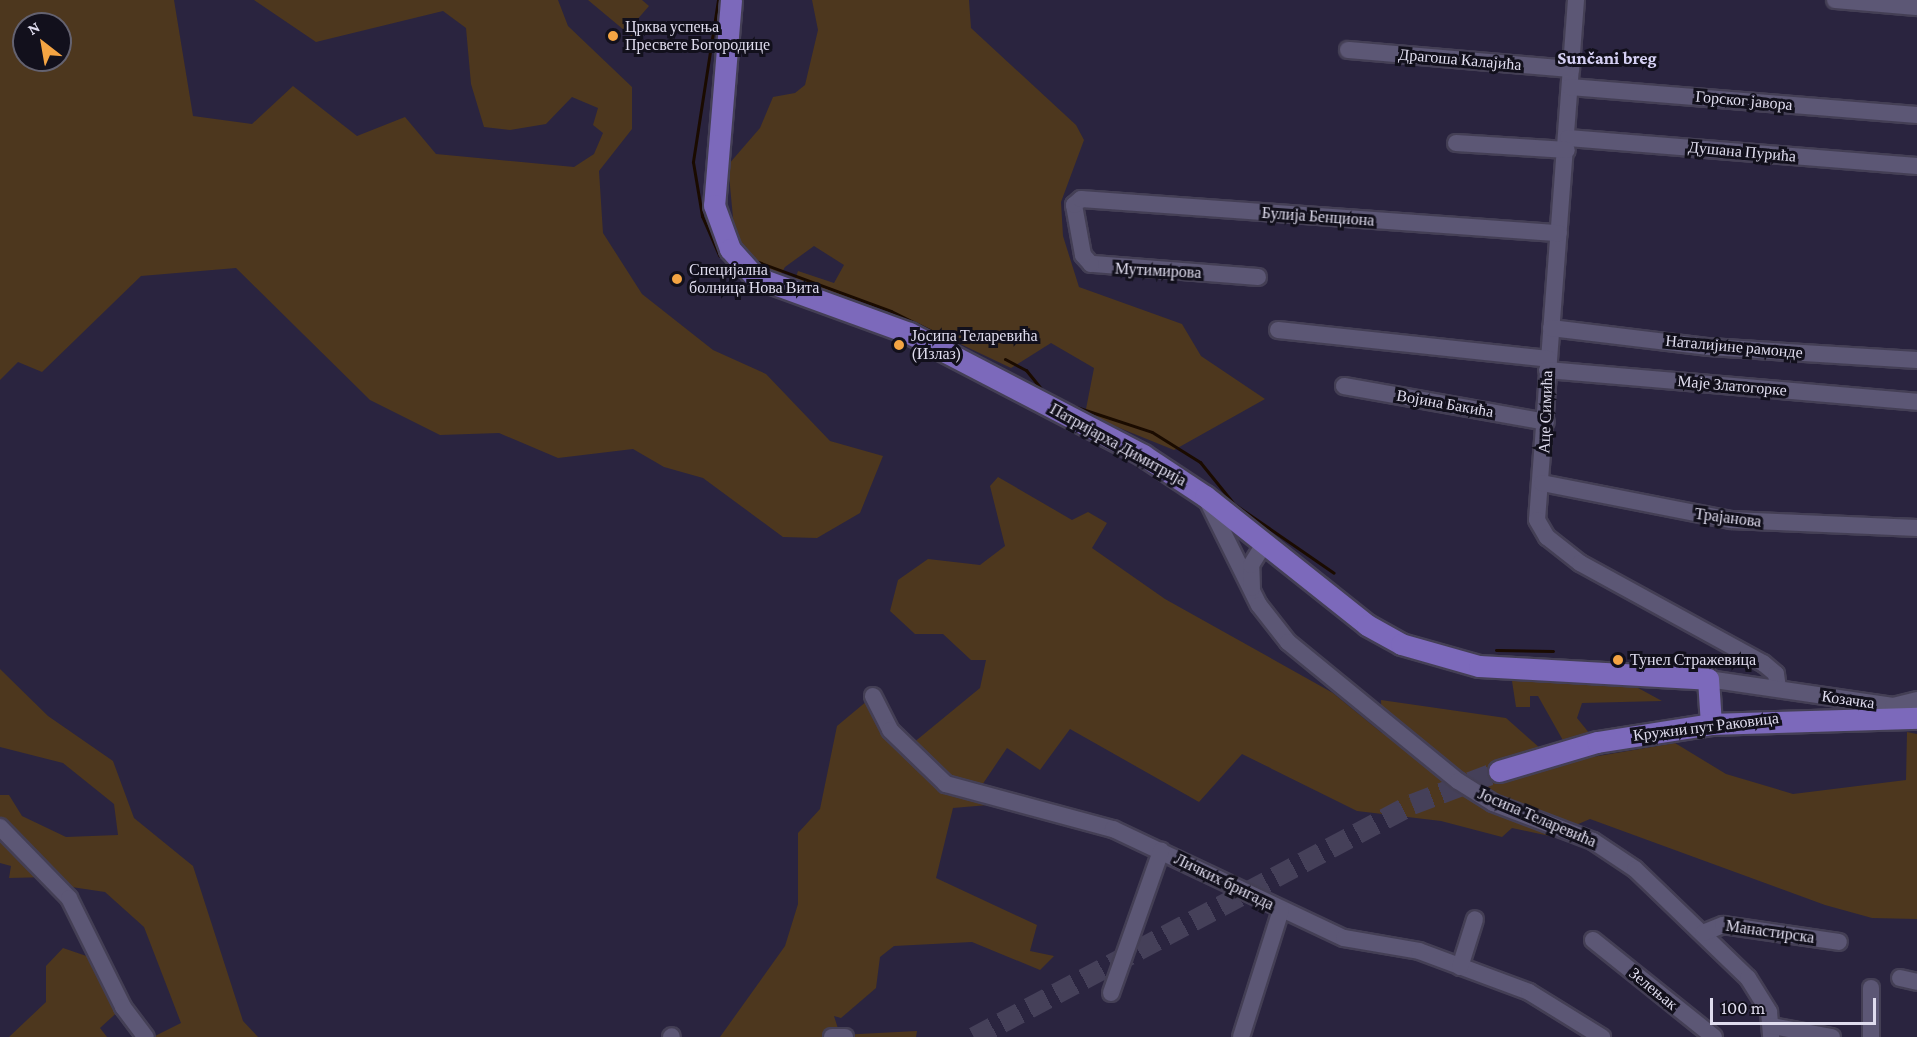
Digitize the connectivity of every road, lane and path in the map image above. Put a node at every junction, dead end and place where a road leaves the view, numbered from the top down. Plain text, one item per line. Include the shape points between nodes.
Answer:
1 (731, 0) edge
2 (1576, 0) edge
3 (1835, 0) edge
4 (1917, 7) edge
5 (1348, 50) dead end
6 (1571, 69) junction
7 (1570, 87) junction
8 (1917, 115) edge
9 (1456, 143) dead end
10 (1567, 144) junction
11 (1917, 166) edge
12 (1077, 201) joint
13 (1559, 233) junction
14 (1258, 277) dead end
15 (1551, 328) junction
16 (1278, 330) dead end
17 (1917, 360) edge
18 (1548, 365) junction
19 (1344, 386) dead end
20 (1917, 402) edge
21 (1546, 422) junction
22 (1542, 483) junction
23 (1205, 496) junction
24 (1917, 528) edge
25 (1261, 542) junction
26 (1238, 564) junction
27 (1252, 591) junction
28 (1708, 679) junction
29 (1778, 689) junction
30 (873, 696) dead end
31 (1917, 700) edge
32 (1917, 718) edge
33 (1711, 724) junction
34 (1499, 771) tunnel mouth
35 (0, 827) edge
36 (1161, 851) junction
37 (1281, 910) junction
38 (1475, 919) dead end
39 (1703, 933) junction
40 (1593, 940) dead end
41 (1839, 942) dead end
42 (1460, 967) junction
43 (1900, 978) dead end
44 (1917, 982) edge
45 (1871, 988) dead end
46 (1111, 993) dead end
47 (1772, 1031) edge
48 (146, 1037) edge
49 (832, 1037) edge
50 (845, 1037) edge
51 (1241, 1037) edge
52 (1602, 1037) edge
53 (1713, 1037) edge
54 (1832, 1037) edge
55 (1871, 1037) edge

1 - 23 main road, Патријарха Димитрија via 713,192 726,241 748,272 769,284 932,344 1143,455
2 - 6 street, Аце Симића
3 - 4 street
5 - 6 street, Драгоша Калајића
6 - 7 street, Аце Симића
7 - 8 street, Горског јавора
7 - 10 street, Аце Симића
9 - 10 street, Душана Пурића
10 - 11 street, Душана Пурића
10 - 13 street, Аце Симића
12 - 13 street, Булија Бенциона
12 - 14 street, Мутимирова via 1073,213 1083,255 1091,264
13 - 15 street, Аце Симића
15 - 17 street, Наталијине рамонде via 1709,347
15 - 18 street, Аце Симића
16 - 18 street, Маје Златогорке
18 - 20 street, Маје Златогорке
18 - 21 street, Аце Симића
19 - 21 street, Војина Бакића
21 - 22 street, Аце Симића
22 - 24 street, Трајанова via 1731,520
22 - 29 street, Аце Симића via 1537,520 1547,537 1599,574 1751,654 1776,674
23 - 25 main road, Патријарха Димитрија
23 - 26 street, Јосипа Теларевића
25 - 26 street via 1243,548
25 - 27 street via 1251,565
25 - 28 main road, Патријарха Димитрија via 1367,625 1440,659 1501,668
26 - 27 street, Јосипа Теларевића
27 - 39 street, Јосипа Теларевића via 1288,642 1431,762 1493,803 1616,855
28 - 29 street, Патријарха Димитрија
28 - 33 main road
29 - 31 street, Козачка via 1893,706
30 - 36 street, Личких бригада via 890,730 940,782 1113,829
32 - 33 main road, Кружни пут Раковица
33 - 34 main road, Кружни пут Раковица via 1607,740
35 - 48 street via 69,898 119,1000
36 - 37 street, Личких бригада
36 - 46 street
37 - 42 street, Личких бригада via 1350,940 1419,951
37 - 51 street
38 - 42 street
39 - 41 street, Манастирска via 1724,925
39 - 47 street, Јосипа Теларевића via 1755,987
40 - 53 street, Зелењак
42 - 52 street, Личких бригада via 1529,992
43 - 44 street
45 - 55 street
47 - 54 street
49 - 50 street

